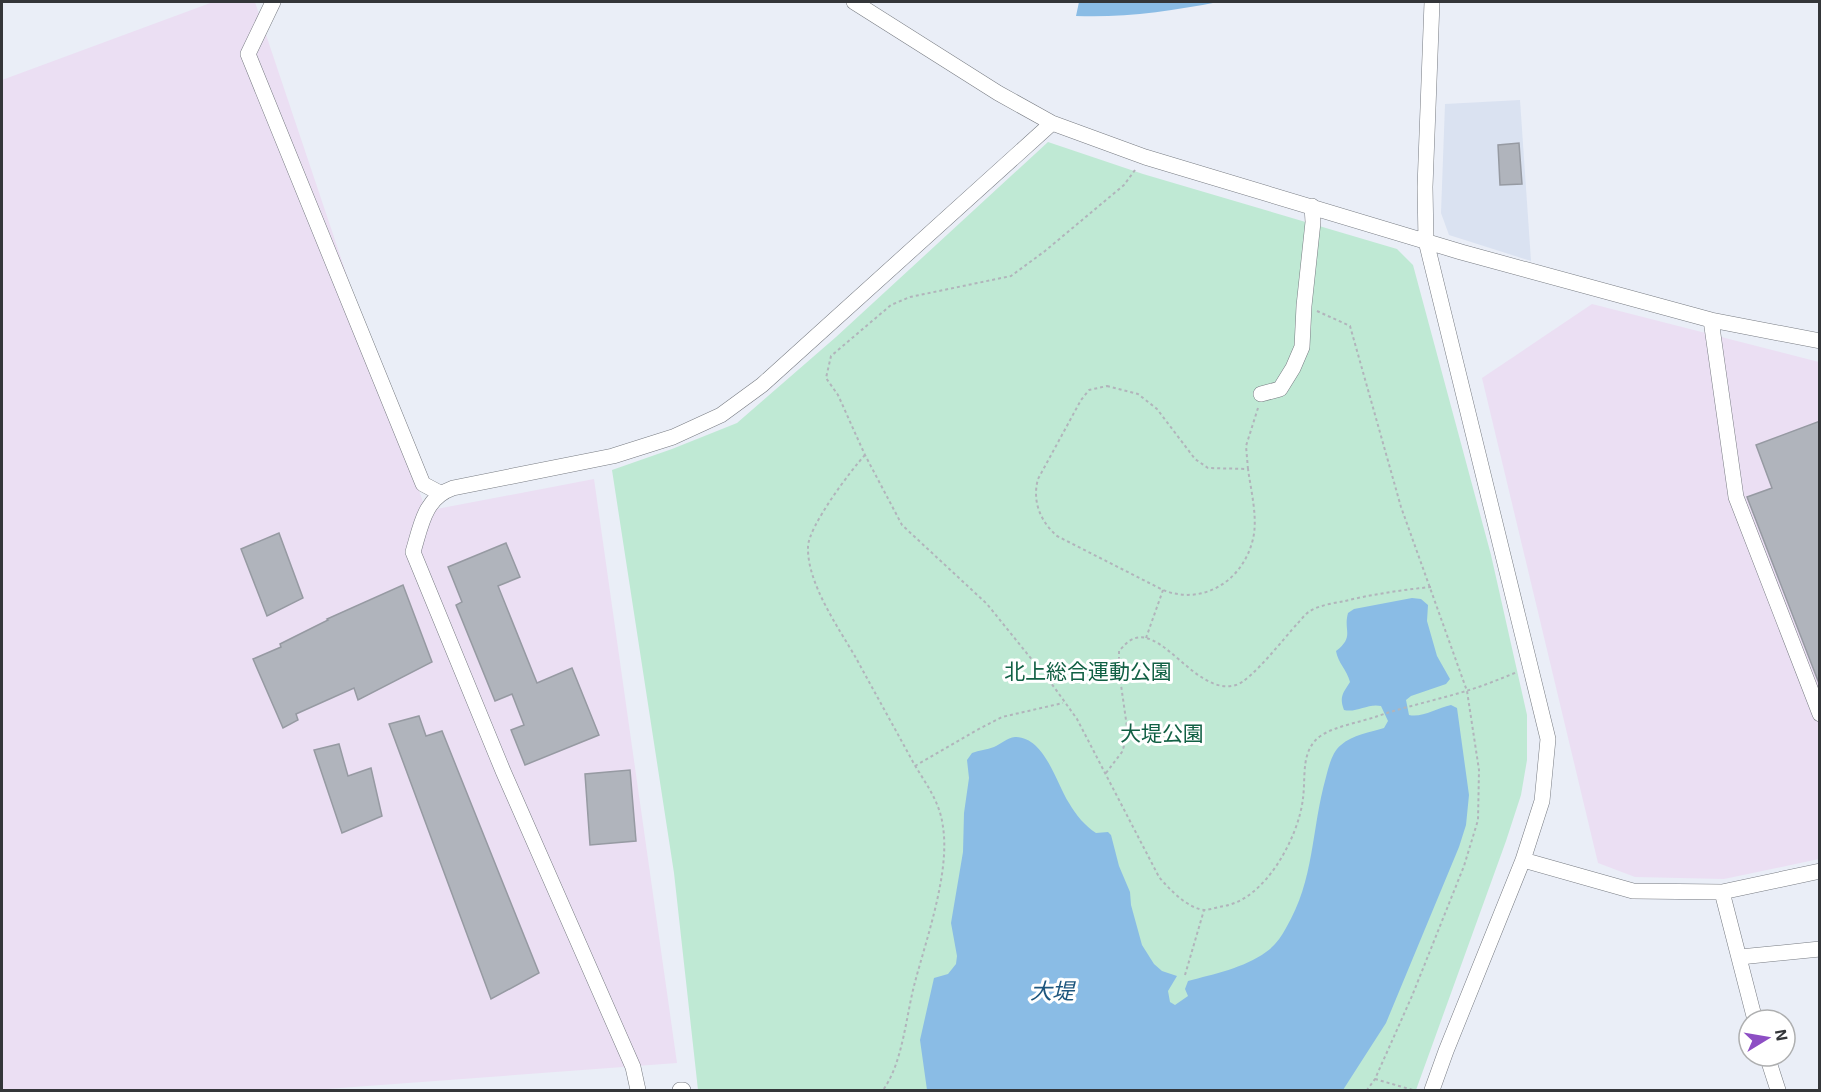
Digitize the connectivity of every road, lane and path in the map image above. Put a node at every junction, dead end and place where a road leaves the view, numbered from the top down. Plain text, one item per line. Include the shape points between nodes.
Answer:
1 (273, 2) edge
2 (854, 2) edge
3 (1432, 2) edge
4 (1052, 123) junction
5 (1145, 157) junction
6 (1312, 206) junction
7 (1426, 241) junction
8 (1304, 306) junction
9 (1711, 320) junction
10 (1820, 341) edge
11 (1261, 394) joint
12 (866, 455) junction
13 (1248, 469) junction
14 (440, 493) junction
15 (1431, 587) junction
16 (1163, 590) junction
17 (1146, 638) junction
18 (1531, 667) junction
19 (1467, 691) junction
20 (1063, 703) junction
21 (1820, 714) edge
22 (915, 766) junction
23 (1105, 774) junction
24 (1523, 860) junction
25 (1820, 871) edge
26 (1722, 892) junction
27 (1204, 910) junction
28 (1820, 949) edge
29 (1740, 957) junction
30 (1185, 975) dead end
31 (1752, 1008) edge
32 (1771, 1068) edge
33 (1375, 1079) junction
34 (638, 1090) edge
35 (883, 1090) edge
36 (1367, 1090) edge
37 (1413, 1090) edge
38 (1432, 1090) edge
39 (1778, 1090) edge

1 - 14 street via 248,54 423,484
2 - 4 street
3 - 7 street
4 - 5 street
4 - 14 street via 762,385 721,415 673,437 613,456
5 - 6 street
5 - 12 path via 1124,185 1011,276 910,297 891,305 831,356 826,378
6 - 7 street
6 - 8 street
7 - 9 street
7 - 18 street
8 - 11 street via 1302,347 1293,368 1280,389
8 - 15 path via 1350,326 1401,507
9 - 10 street
9 - 21 street via 1736,497
11 - 13 path via 1246,446
12 - 20 path via 902,525 987,604
12 - 22 path via 819,520 808,544 809,564 826,605
13 - 16 path via 1253,539 1243,564 1209,592 1176,595
13 - 16 path via 1208,468 1196,459 1157,409 1138,394 1107,386 1089,390 1081,400 1038,479 1035,490 1040,516 1057,536
14 - 34 street via 426,511 413,552 503,771 633,1067
15 - 17 path via 1381,593 1308,612 1238,685 1210,683 1164,646
15 - 19 path
16 - 17 path
17 - 23 path via 1131,640 1119,651 1128,734 1122,752
18 - 19 path
18 - 24 street via 1548,739 1542,801
19 - 27 path via 1322,735 1305,756 1297,828 1272,873 1231,905
19 - 33 path via 1479,770 1478,820 1440,929
20 - 22 path via 1002,717
20 - 23 path via 1077,719
22 - 35 path via 937,803 943,827 944,869 897,1061
23 - 27 path via 1159,877 1172,893
24 - 26 street via 1633,891
24 - 38 street
25 - 26 street
26 - 29 street
27 - 30 path
28 - 29 street
29 - 31 street
32 - 39 street
33 - 36 path
33 - 37 path

